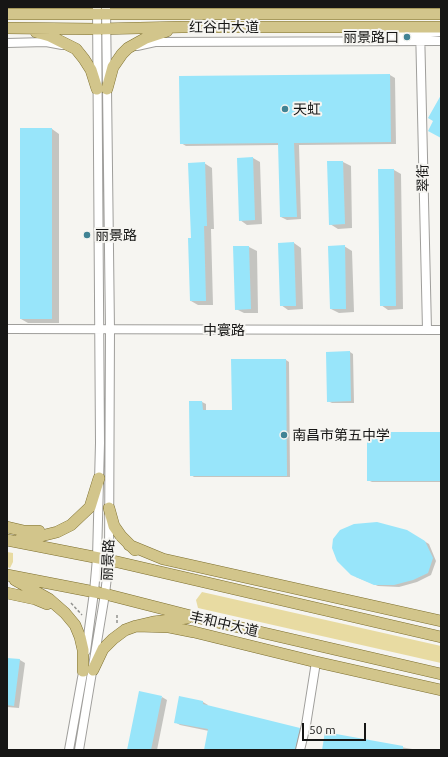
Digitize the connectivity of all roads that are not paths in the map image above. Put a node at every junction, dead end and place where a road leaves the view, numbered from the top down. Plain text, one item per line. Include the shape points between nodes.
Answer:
1 (44, 7) edge
2 (156, 7) edge
3 (102, 11) edge
4 (11, 14) edge
5 (182, 14) junction
6 (441, 14) edge
7 (182, 27) junction
8 (441, 27) edge
9 (7, 28) edge
10 (20, 28) junction
11 (102, 29) junction
12 (441, 32) edge
13 (420, 34) junction
14 (441, 41) edge
15 (7, 42) edge
16 (128, 48) junction
17 (76, 49) junction
18 (102, 89) junction
19 (7, 329) edge
20 (99, 330) junction
21 (110, 330) junction
22 (427, 330) junction
23 (441, 330) edge
24 (99, 478) junction
25 (109, 508) junction
26 (71, 525) junction
27 (7, 527) edge
28 (9, 540) edge
29 (129, 545) junction
30 (97, 558) junction
31 (109, 560) junction
32 (174, 575) junction
33 (7, 576) edge
34 (94, 592) junction
35 (7, 593) edge
36 (105, 594) junction
37 (65, 613) junction
38 (195, 617) junction
39 (441, 621) edge
40 (136, 626) junction
41 (441, 637) edge
42 (316, 662) junction
43 (88, 670) junction
44 (441, 674) edge
45 (441, 690) edge
46 (69, 750) edge
47 (78, 750) edge
48 (300, 750) edge

1 - 4 main road
2 - 5 main road
3 - 4 main road, 红谷中大道
3 - 5 main road, 红谷中大道
3 - 11 street, 丽景路
5 - 6 main road, 红谷中大道
7 - 11 main road, 红谷中大道
7 - 13 main road, 红谷中大道 via 347,27
7 - 16 main road via 146,38
8 - 13 main road, 红谷中大道
9 - 10 main road, 红谷中大道
10 - 11 main road, 红谷中大道
10 - 17 main road via 50,36
11 - 18 street, 丽景路
12 - 13 street
13 - 14 street
13 - 16 street via 155,42
13 - 22 street, 翠街
15 - 17 street via 46,42
16 - 18 main road
17 - 18 main road
18 - 20 street, 丽景路
18 - 21 street, 丽景路
19 - 20 street, 中寰路
20 - 21 street, 中寰路
20 - 24 street, 丽景路
21 - 22 street, 中寰路
21 - 25 street, 丽景路
22 - 23 street, 中寰路
24 - 26 main road via 90,507
24 - 30 street, 丽景路
25 - 29 main road via 114,526
25 - 31 street, 丽景路
26 - 27 main road via 44,531 24,531
26 - 28 main road via 37,537
28 - 30 main road
29 - 32 main road via 147,560
29 - 39 main road via 163,559
30 - 31 main road
30 - 34 street, 丽景路
31 - 32 main road
31 - 36 street, 丽景路
32 - 41 main road
33 - 34 main road, 丰和中大道
33 - 37 main road via 49,599
34 - 36 main road, 丰和中大道
34 - 43 street, 丽景路
35 - 37 main road via 35,599
36 - 38 main road, 丰和中大道
36 - 43 street, 丽景路
37 - 43 main road via 80,636
38 - 40 main road
38 - 44 main road, 丰和中大道
40 - 42 main road via 169,627
40 - 43 main road via 113,639
42 - 45 main road
42 - 48 street
43 - 46 street, 丽景路
43 - 47 street, 丽景路

